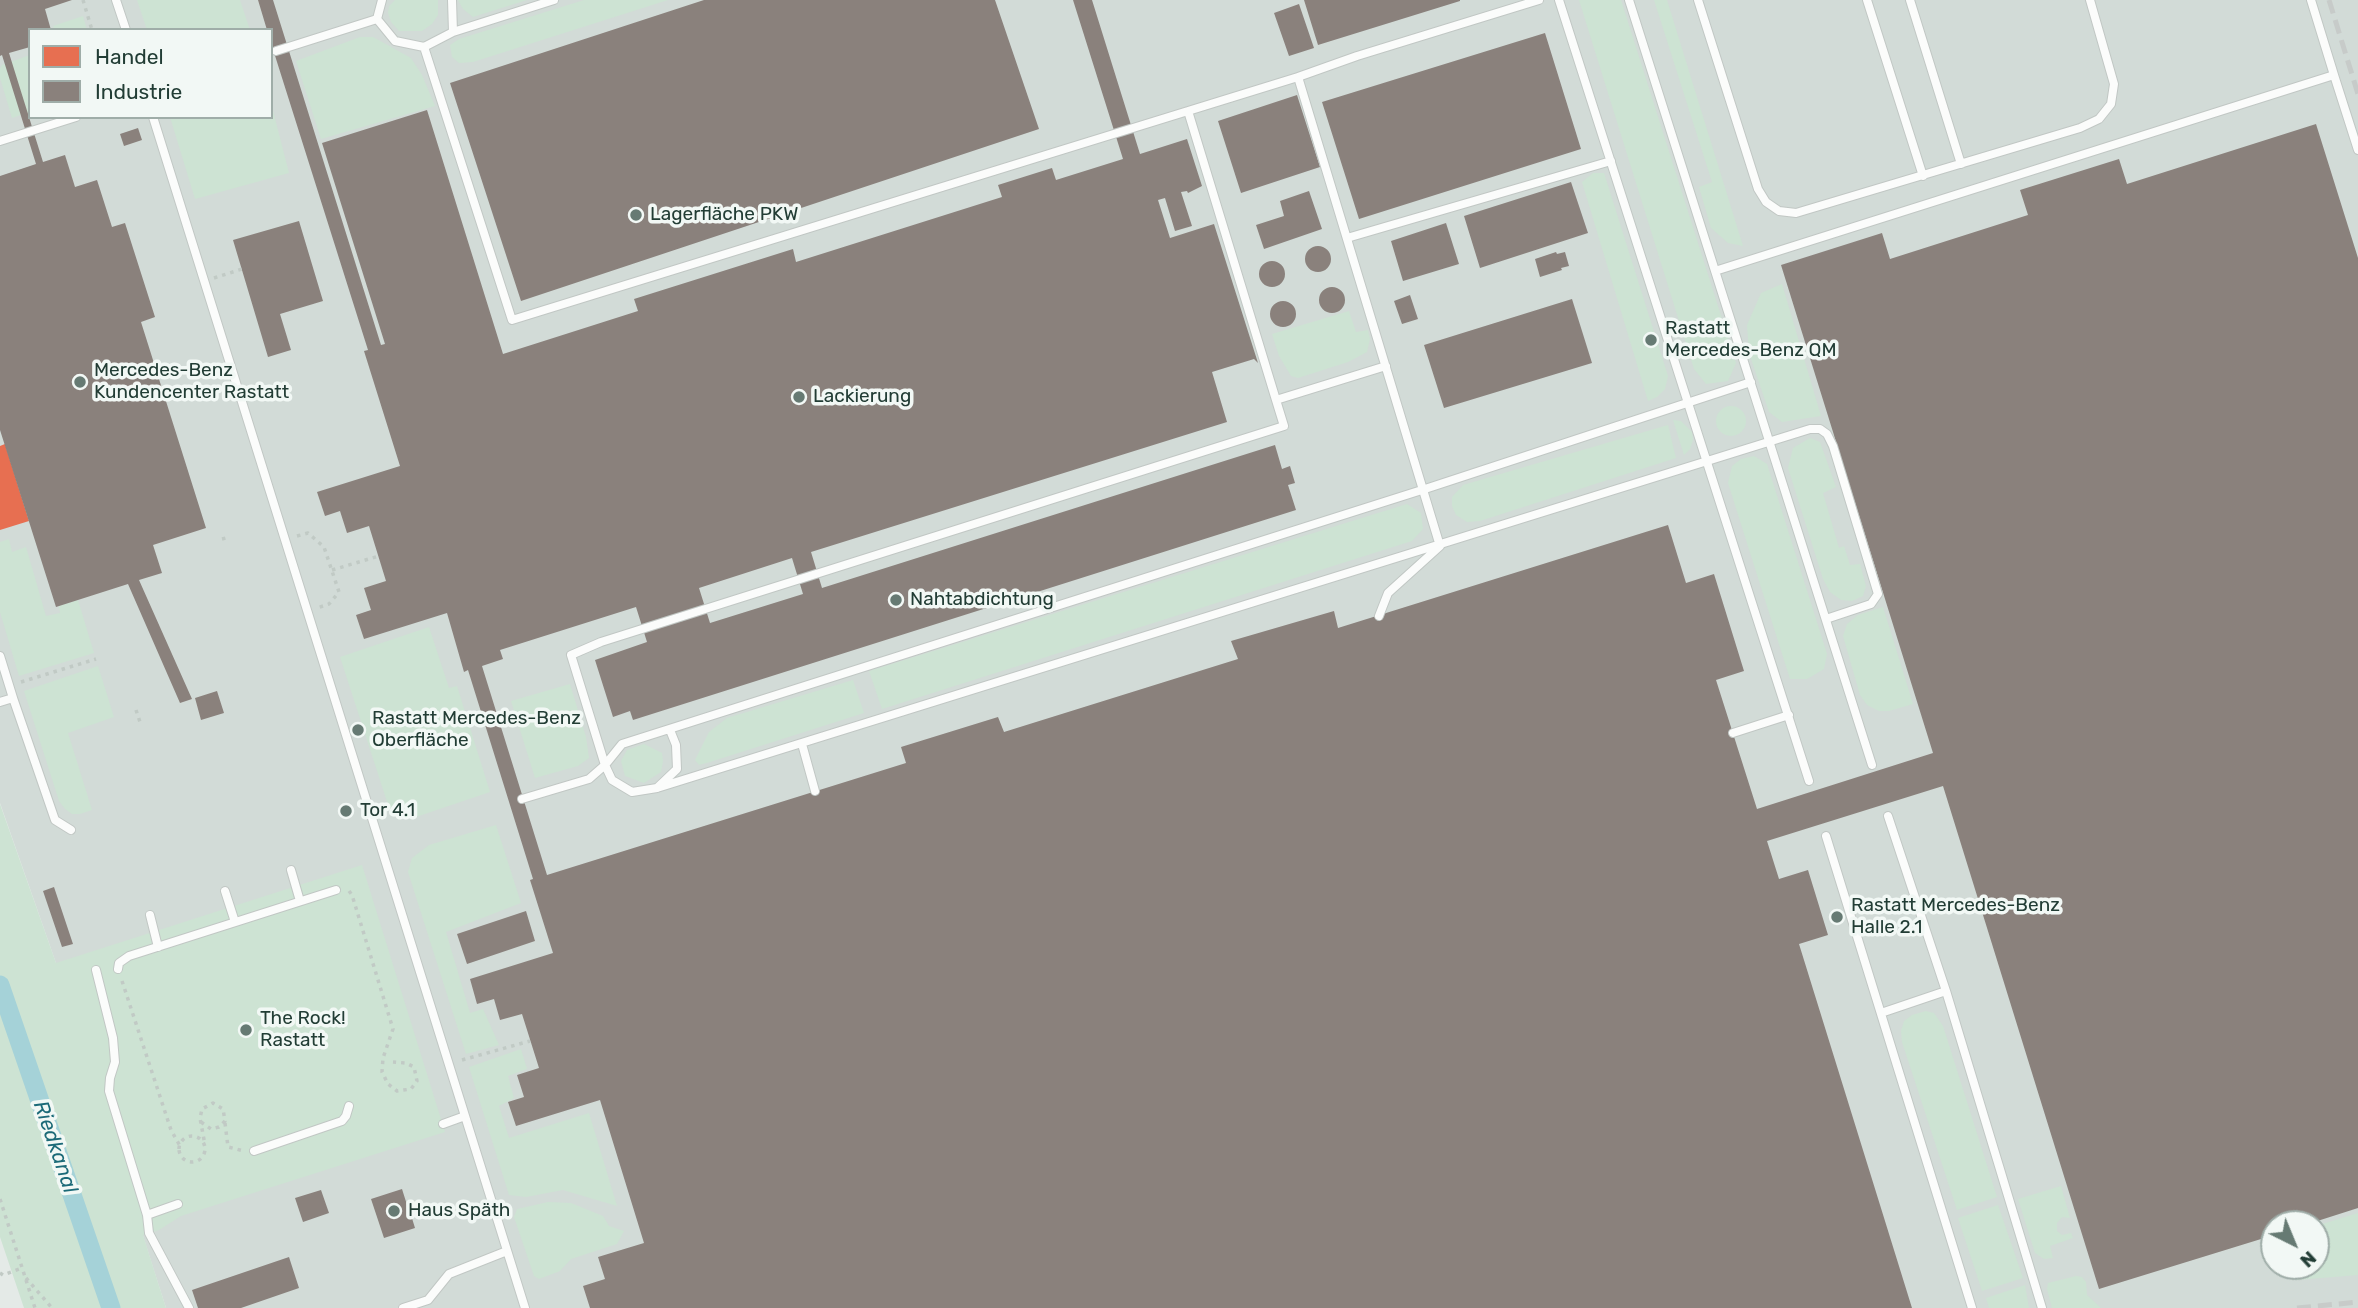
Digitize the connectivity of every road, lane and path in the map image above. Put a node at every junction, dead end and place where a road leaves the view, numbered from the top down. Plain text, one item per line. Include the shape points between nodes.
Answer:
1 (82, 0) edge
2 (117, 0) edge
3 (382, 0) edge
4 (452, 0) edge
5 (554, 0) edge
6 (1539, 0) edge
7 (1559, 0) edge
8 (1629, 0) edge
9 (1698, 0) edge
10 (1867, 0) edge
11 (1910, 0) edge
12 (2090, 0) edge
13 (2311, 0) edge
14 (377, 19) junction
15 (91, 28) edge
16 (125, 28) edge
17 (453, 32) junction
18 (424, 47) junction
19 (276, 51) dead end
20 (2334, 75) junction
21 (1298, 76) junction
22 (1188, 111) junction
23 (70, 119) edge
24 (154, 119) edge
25 (0, 141) edge
26 (2358, 150) edge
27 (1611, 161) junction
28 (1961, 164) junction
29 (1923, 176) junction
30 (1347, 238) junction
31 (242, 269) dead end
32 (1716, 271) junction
33 (203, 281) junction
34 (1386, 366) junction
35 (1751, 382) junction
36 (1276, 400) junction
37 (1688, 402) junction
38 (1769, 441) junction
39 (1707, 460) junction
40 (1425, 489) junction
41 (230, 537) dead end
42 (222, 539) dead end
43 (285, 540) junction
44 (1440, 546) junction
45 (379, 555) dead end
46 (332, 570) junction
47 (307, 612) junction
48 (1379, 615) dead end
49 (1826, 619) junction
50 (0, 656) edge
51 (96, 659) dead end
52 (9, 686) junction
53 (13, 698) junction
54 (0, 702) edge
55 (136, 710) dead end
56 (1789, 715) junction
57 (140, 722) dead end
58 (670, 730) junction
59 (1734, 733) dead end
60 (802, 744) junction
61 (605, 765) junction
62 (1872, 765) dead end
63 (1809, 781) dead end
64 (657, 788) junction
65 (815, 791) dead end
66 (522, 799) dead end
67 (1888, 816) dead end
68 (71, 830) dead end
69 (1826, 836) dead end
70 (291, 870) dead end
71 (336, 890) joint
72 (225, 891) dead end
73 (300, 901) junction
74 (150, 915) dead end
75 (235, 922) junction
76 (158, 947) junction
77 (118, 969) joint
78 (96, 970) dead end
79 (1946, 991) junction
80 (1881, 1013) junction
81 (530, 1041) dead end
82 (393, 1062) dead end
83 (449, 1064) junction
84 (349, 1106) dead end
85 (465, 1116) junction
86 (225, 1121) junction
87 (201, 1122) junction
88 (443, 1124) dead end
89 (205, 1145) junction
90 (180, 1146) junction
91 (254, 1151) joint
92 (0, 1199) edge
93 (178, 1204) dead end
94 (146, 1214) junction
95 (507, 1251) junction
96 (22, 1268) junction
97 (0, 1273) edge
98 (25, 1276) junction
99 (35, 1308) edge
100 (52, 1308) edge
101 (189, 1308) edge
102 (402, 1308) edge
103 (525, 1308) edge
104 (1972, 1308) edge
105 (2042, 1308) edge

1 - 15 path
2 - 16 lane
3 - 14 lane
4 - 17 lane
5 - 17 lane
6 - 21 lane
7 - 27 lane
8 - 32 lane
9 - 29 lane via 1766,202 1779,211 1796,213
10 - 29 lane
11 - 28 lane
12 - 28 lane via 2115,84 2111,104 2099,119 2080,128
13 - 20 lane
14 - 18 lane via 395,41
14 - 19 lane
17 - 18 lane
18 - 22 lane via 512,320
20 - 26 lane
20 - 32 lane
21 - 22 lane
21 - 30 lane
22 - 36 lane
23 - 25 lane
24 - 33 lane
27 - 30 lane
27 - 37 lane
28 - 29 lane
30 - 34 lane
31 - 33 path
32 - 35 lane
33 - 43 lane
34 - 36 lane
34 - 40 lane
35 - 37 lane
35 - 38 lane
36 - 61 lane via 1284,426 571,655
37 - 39 lane
37 - 40 lane
38 - 39 lane
38 - 49 lane
38 - 49 lane via 1820,429 1833,446 1878,594 1871,604
39 - 44 lane
39 - 56 lane
40 - 44 lane
40 - 58 lane
41 - 42 path
43 - 46 path via 308,533 324,547
43 - 47 lane
44 - 48 lane via 1388,593
44 - 60 lane
45 - 46 path
46 - 47 path via 338,593 329,604
47 - 83 lane
49 - 62 lane
50 - 52 lane
51 - 52 path
52 - 53 lane
53 - 54 lane
53 - 68 lane via 55,820
55 - 57 path
56 - 59 lane
56 - 63 lane
58 - 61 lane via 622,744
58 - 64 lane via 677,769
60 - 64 lane
60 - 65 lane
61 - 64 lane via 612,780 632,792
61 - 66 lane via 589,779
67 - 79 lane
69 - 80 lane
70 - 73 lane
71 - 73 lane
71 - 82 path via 348,890 352,895 393,1029 382,1072 397,1091 411,1089 417,1081 414,1068
72 - 75 lane
73 - 75 lane
74 - 76 lane
75 - 76 lane
76 - 77 lane via 130,956
77 - 90 path via 167,1120
78 - 94 lane via 113,1038 110,1091
79 - 80 lane
79 - 105 lane
80 - 104 lane
81 - 83 path
83 - 85 lane
84 - 91 lane via 342,1121
85 - 88 lane
85 - 95 lane
86 - 87 path via 211,1129
86 - 87 path via 223,1109 213,1104 202,1109
86 - 91 path via 228,1147
87 - 89 path
89 - 90 path via 193,1136
89 - 90 path via 202,1157 191,1161 183,1158
92 - 96 path
93 - 94 lane
94 - 101 lane via 149,1233
95 - 102 lane via 449,1275 428,1300
95 - 103 lane
96 - 97 path
96 - 98 path
98 - 99 path
98 - 100 path

